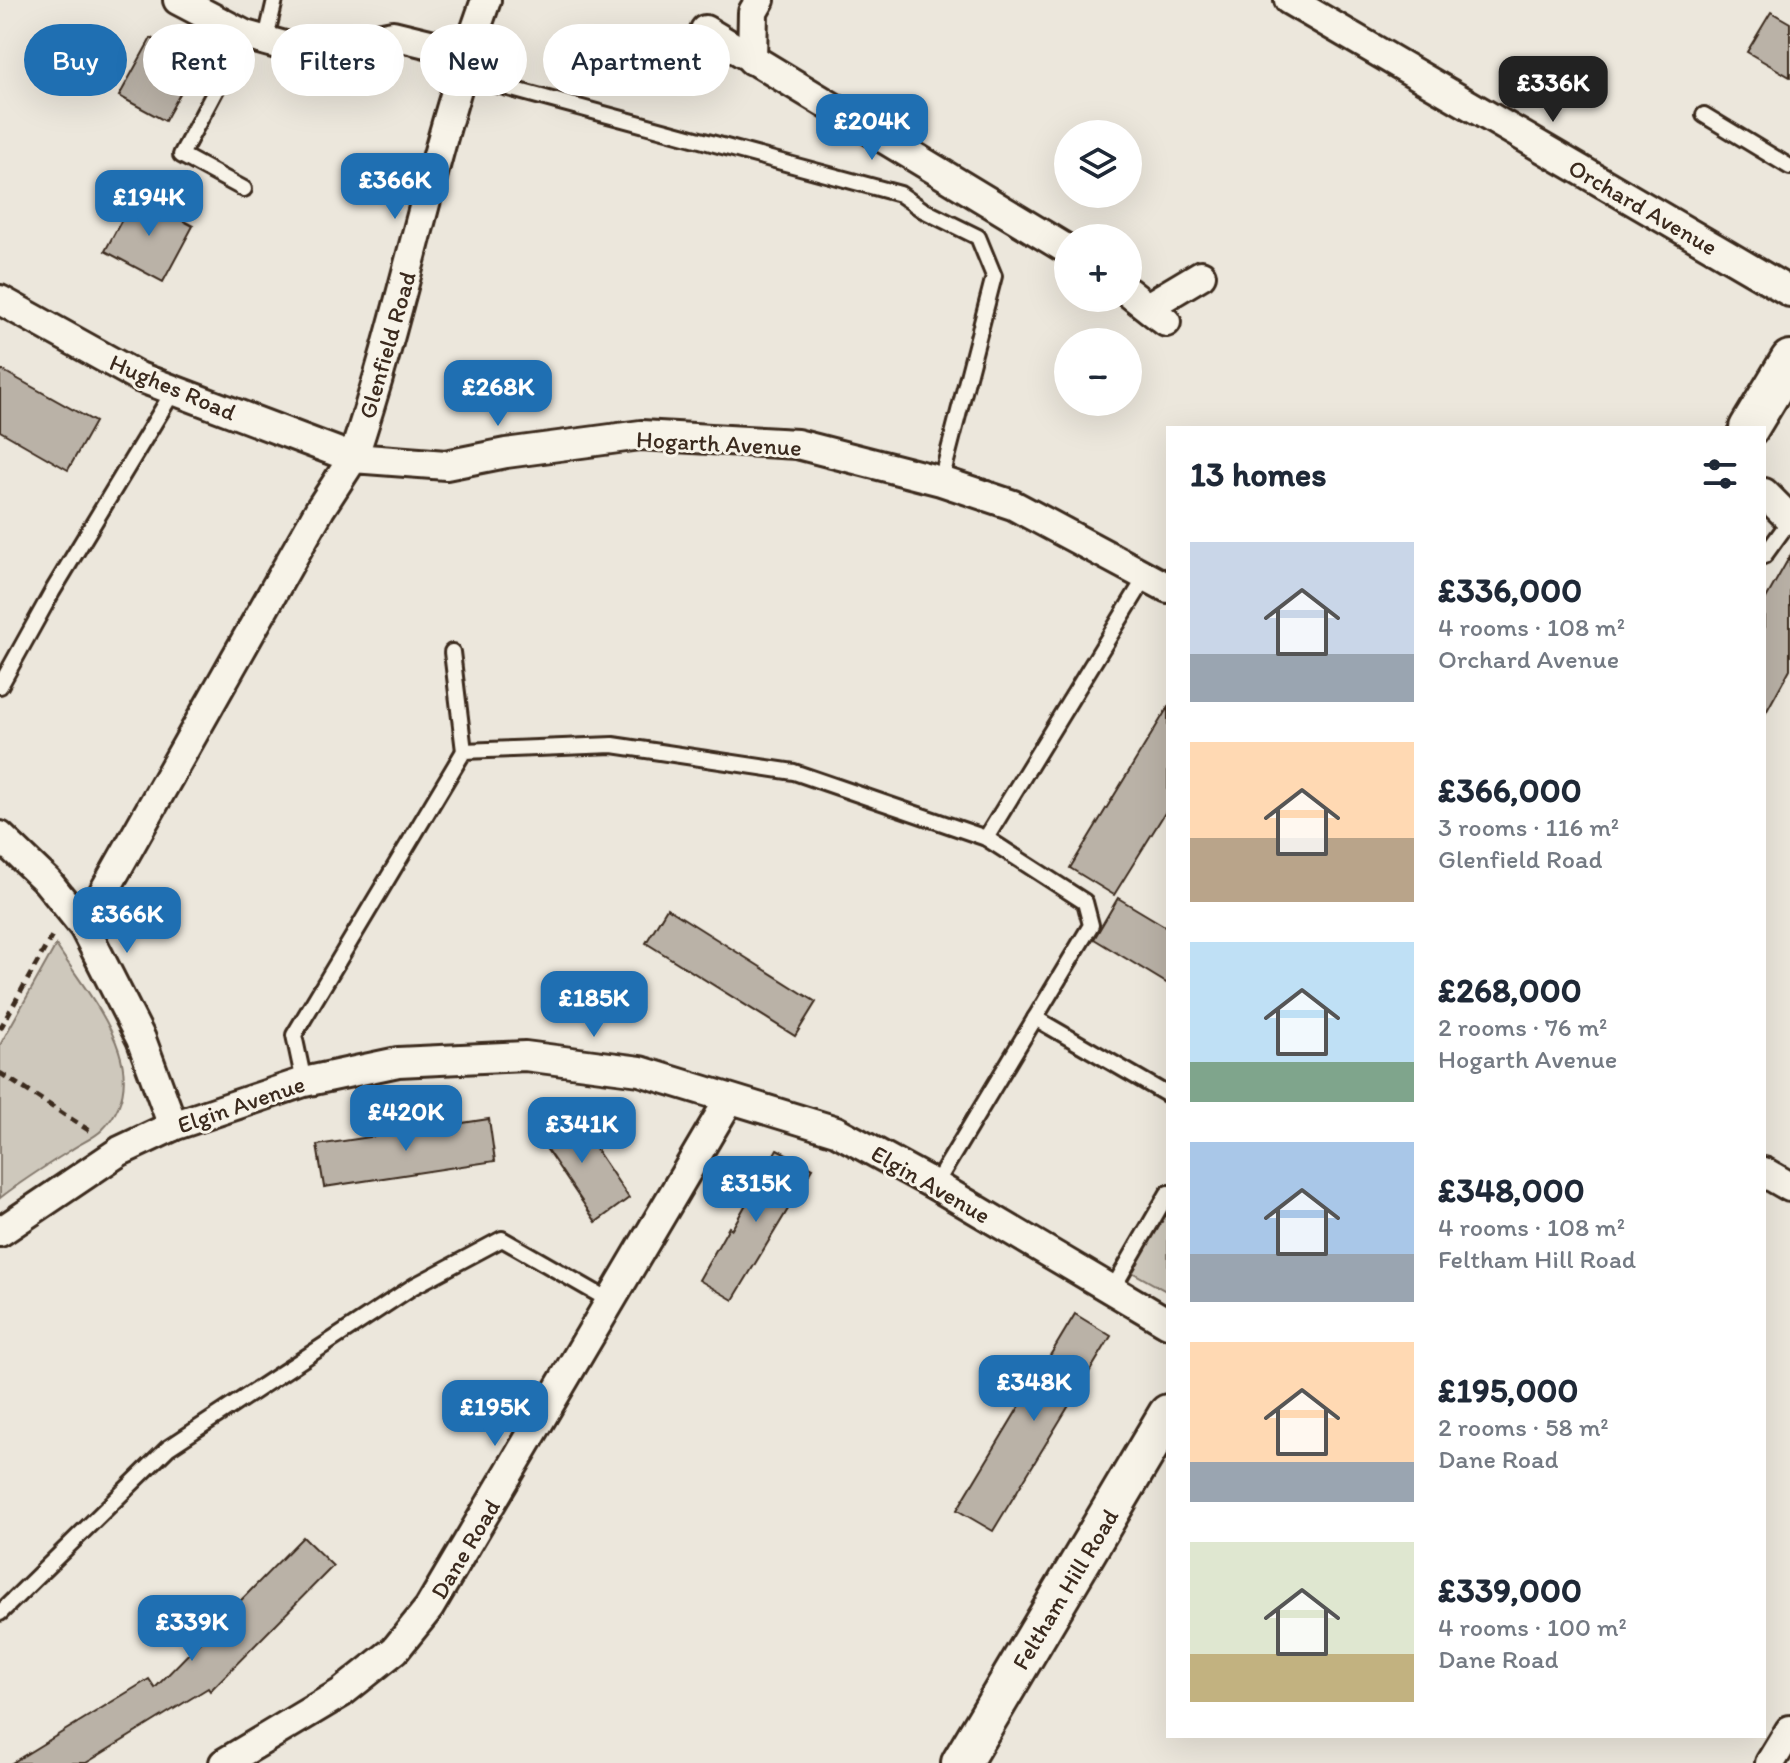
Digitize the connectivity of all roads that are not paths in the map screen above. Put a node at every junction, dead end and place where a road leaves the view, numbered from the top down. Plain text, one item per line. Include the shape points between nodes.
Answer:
1 (178, 0) edge
2 (275, 0) edge
3 (486, 0) edge
4 (760, 0) edge
5 (1289, 0) edge
6 (225, 24) edge
7 (478, 24) edge
8 (255, 39) joint
9 (420, 46) edge
10 (730, 46) edge
11 (752, 60) junction
12 (527, 83) edge
13 (219, 96) edge
14 (455, 96) edge
15 (1704, 115) dead end
16 (1790, 167) edge
17 (244, 189) dead end
18 (1054, 242) edge
19 (1201, 275) dead end
20 (1790, 292) edge
21 (0, 300) edge
22 (1148, 306) edge
23 (1790, 360) edge
24 (174, 390) junction
25 (1750, 426) edge
26 (353, 458) junction
27 (941, 481) junction
28 (1766, 495) edge
29 (1790, 520) edge
30 (1766, 553) edge
31 (1158, 581) edge
32 (452, 652) dead end
33 (0, 686) edge
34 (464, 751) junction
35 (0, 836) edge
36 (986, 838) junction
37 (76, 916) junction
38 (1035, 1018) junction
39 (304, 1082) junction
40 (1166, 1094) edge
41 (729, 1100) junction
42 (173, 1126) junction
43 (1766, 1173) edge
44 (935, 1185) junction
45 (1790, 1187) edge
46 (1166, 1196) edge
47 (0, 1232) edge
48 (1112, 1290) junction
49 (612, 1302) junction
50 (1166, 1322) edge
51 (1166, 1417) edge
52 (0, 1613) edge
53 (253, 1756) edge
54 (224, 1763) edge
55 (961, 1763) edge

1 - 6 street
2 - 8 lane
3 - 7 street, Glenfield Road
4 - 11 street via 753,12
5 - 20 street, Orchard Avenue
8 - 9 street via 306,52 393,35
10 - 11 street
11 - 18 street
12 - 27 lane via 900,194 978,237 994,276
13 - 17 lane via 181,155
14 - 26 street, Glenfield Road via 381,376
15 - 16 lane
19 - 22 street
21 - 24 street, Hughes Road via 139,377
23 - 25 street
24 - 26 street, Hughes Road
24 - 33 lane
26 - 27 street, Hogarth Avenue via 446,465 641,435 797,444
26 - 37 street
27 - 31 street, Hogarth Avenue via 1013,505
28 - 29 street
29 - 30 lane
31 - 36 lane
32 - 34 lane
34 - 36 lane via 613,745 794,772
34 - 39 lane via 294,1035
35 - 37 street
36 - 38 lane via 1085,902 1091,925
37 - 42 street via 141,1039
38 - 40 lane
38 - 44 lane
39 - 41 street, Elgin Avenue via 398,1062 525,1056 640,1071
39 - 42 street, Elgin Avenue
41 - 44 street, Elgin Avenue via 836,1131
41 - 49 street, Dane Road
42 - 47 street, Elgin Avenue via 120,1151
43 - 45 street
44 - 48 street, Elgin Avenue
46 - 48 lane
48 - 50 street, Elgin Avenue
49 - 52 lane via 502,1239 414,1286 168,1448
49 - 53 street, Dane Road via 429,1608 395,1650
51 - 55 street, Feltham Hill Road
53 - 54 street, Dane Road

